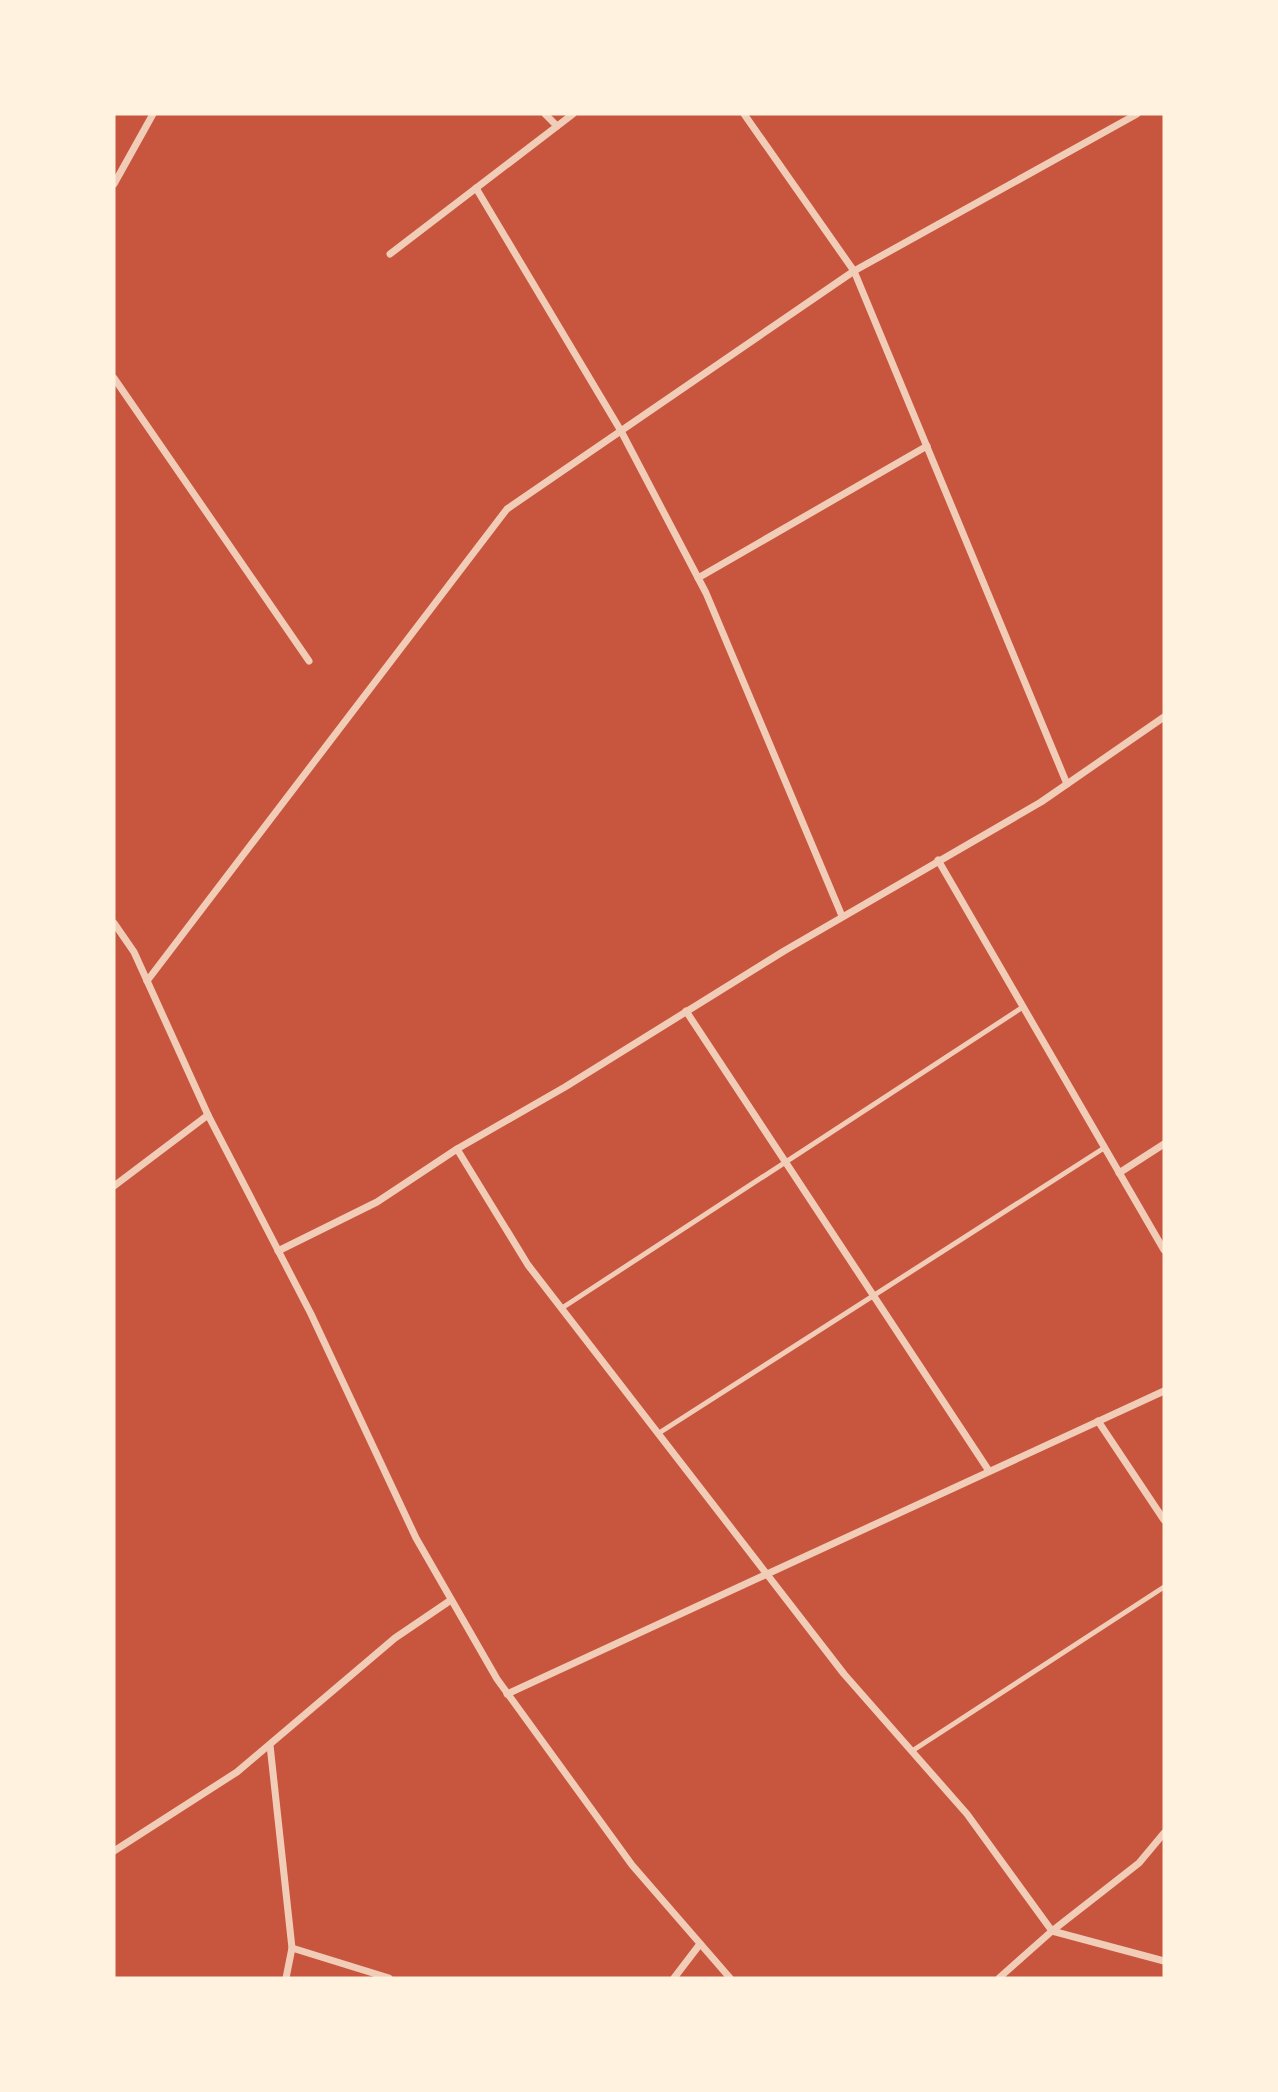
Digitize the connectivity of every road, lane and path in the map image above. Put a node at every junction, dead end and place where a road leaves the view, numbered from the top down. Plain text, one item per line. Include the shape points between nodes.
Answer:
1 (153, 114) edge
2 (545, 114) edge
3 (573, 114) edge
4 (744, 114) edge
5 (1137, 114) edge
6 (556, 126) junction
7 (114, 184) edge
8 (476, 188) junction
9 (390, 254) dead end
10 (854, 271) junction
11 (114, 378) edge
12 (621, 431) junction
13 (927, 446) junction
14 (698, 578) junction
15 (309, 660) dead end
16 (1164, 717) edge
17 (1067, 784) junction
18 (938, 860) junction
19 (842, 916) junction
20 (114, 923) edge
21 (147, 981) junction
22 (1023, 1007) junction
23 (686, 1011) junction
24 (208, 1115) junction
25 (1164, 1144) edge
26 (1104, 1148) junction
27 (457, 1149) junction
28 (785, 1162) junction
29 (1119, 1173) junction
30 (114, 1186) edge
31 (278, 1251) junction
32 (1164, 1251) edge
33 (874, 1295) junction
34 (562, 1308) junction
35 (1164, 1391) edge
36 (1098, 1421) junction
37 (659, 1433) junction
38 (989, 1471) junction
39 (1164, 1520) edge
40 (766, 1573) junction
41 (1164, 1587) edge
42 (451, 1600) junction
43 (507, 1694) junction
44 (270, 1745) junction
45 (912, 1751) junction
46 (1164, 1833) edge
47 (114, 1851) edge
48 (1052, 1931) junction
49 (699, 1944) junction
50 (292, 1948) junction
51 (1164, 1961) edge
52 (286, 1978) edge
53 (389, 1978) edge
54 (674, 1978) edge
55 (730, 1978) edge
56 (999, 1978) edge

1 - 7 street
2 - 6 street
3 - 6 street
4 - 10 street
5 - 10 street
6 - 8 street
8 - 9 street
8 - 12 street
10 - 12 street
10 - 13 street
11 - 15 street
12 - 14 street
12 - 21 street via 507,509
13 - 14 street
13 - 17 street
14 - 19 street
16 - 17 street
17 - 18 street
18 - 19 street
18 - 22 street
19 - 23 street
20 - 21 street
21 - 24 street
22 - 26 street
22 - 28 lane
23 - 27 street
23 - 28 street
24 - 30 street
24 - 31 street
25 - 29 street
26 - 29 street
26 - 33 lane
27 - 31 street via 377,1202
27 - 34 street via 528,1265
28 - 33 street
28 - 34 lane
29 - 32 street
31 - 42 street via 392,1491
33 - 37 lane
33 - 38 street
34 - 37 street
35 - 36 street
36 - 38 street
36 - 39 street
37 - 40 street
38 - 40 street
40 - 43 street
40 - 45 street via 844,1674
41 - 45 lane
42 - 43 street
42 - 44 street via 395,1638
43 - 49 street via 632,1865
44 - 47 street via 237,1772
44 - 50 street
45 - 48 street via 967,1814
46 - 48 street via 1139,1863
48 - 51 street
48 - 56 street
49 - 54 street
49 - 55 street
50 - 52 street
50 - 53 street

